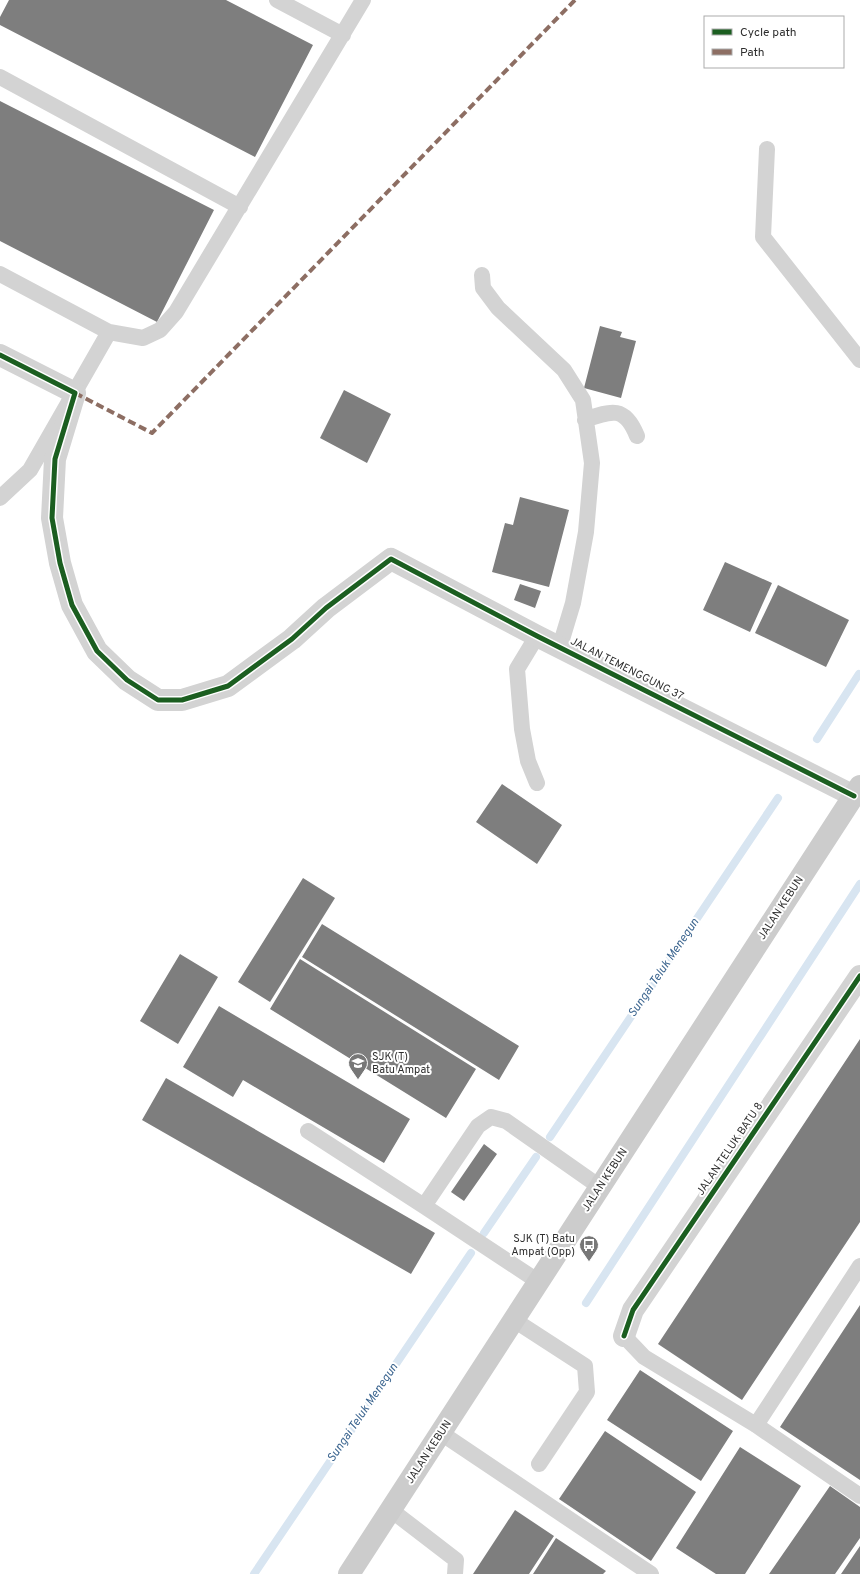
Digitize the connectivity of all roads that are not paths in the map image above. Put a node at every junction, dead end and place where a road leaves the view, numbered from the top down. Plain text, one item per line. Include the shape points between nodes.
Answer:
1 (277, 0) edge
2 (363, 0) edge
3 (343, 34) junction
4 (0, 77) edge
5 (767, 148) dead end
6 (240, 207) junction
7 (0, 274) edge
8 (482, 275) dead end
9 (108, 332) junction
10 (0, 355) edge
11 (860, 360) edge
12 (75, 393) junction
13 (586, 420) junction
14 (637, 436) dead end
15 (0, 498) edge
16 (537, 636) junction
17 (560, 646) junction
18 (537, 783) dead end
19 (857, 790) edge
20 (860, 976) edge
21 (308, 1131) dead end
22 (600, 1187) junction
23 (424, 1206) junction
24 (860, 1266) edge
25 (539, 1282) junction
26 (514, 1320) junction
27 (624, 1336) joint
28 (756, 1425) junction
29 (441, 1432) junction
30 (539, 1464) dead end
31 (860, 1496) edge
32 (391, 1510) junction
33 (349, 1574) edge
34 (455, 1574) edge
35 (651, 1574) edge

1 - 3 lane
2 - 3 lane
3 - 6 lane
4 - 6 lane
5 - 11 lane via 762,237
6 - 9 lane via 176,312 160,330 143,338
7 - 9 lane
8 - 13 lane via 483,288 498,308 564,370 583,400
9 - 12 lane
10 - 12 street
12 - 15 lane via 30,470
12 - 16 street, JALAN TEMENGGUNG 37 via 55,459 52,518 60,562 72,605 96,651 127,680 158,700 182,700 228,686 292,639 326,608 391,559
13 - 14 lane via 608,411 619,414 632,423
13 - 17 lane via 592,464 586,532 573,603
16 - 17 street, JALAN TEMENGGUNG 37
16 - 18 lane via 517,669 522,729 528,762
17 - 19 street, JALAN TEMENGGUNG 37
19 - 22 main road, JALAN KEBUN
20 - 27 street, JALAN TELUK BATU 8 via 633,1310
21 - 23 lane
22 - 23 lane via 506,1121 492,1117 478,1126
22 - 25 main road, JALAN KEBUN
23 - 25 lane
24 - 28 lane
25 - 26 main road, JALAN KEBUN
26 - 29 main road, JALAN KEBUN
26 - 30 lane via 585,1366 587,1392
27 - 28 lane via 644,1357
28 - 31 lane
29 - 32 main road, JALAN KEBUN
29 - 35 lane
32 - 33 main road, JALAN KEBUN
32 - 34 lane via 456,1560

